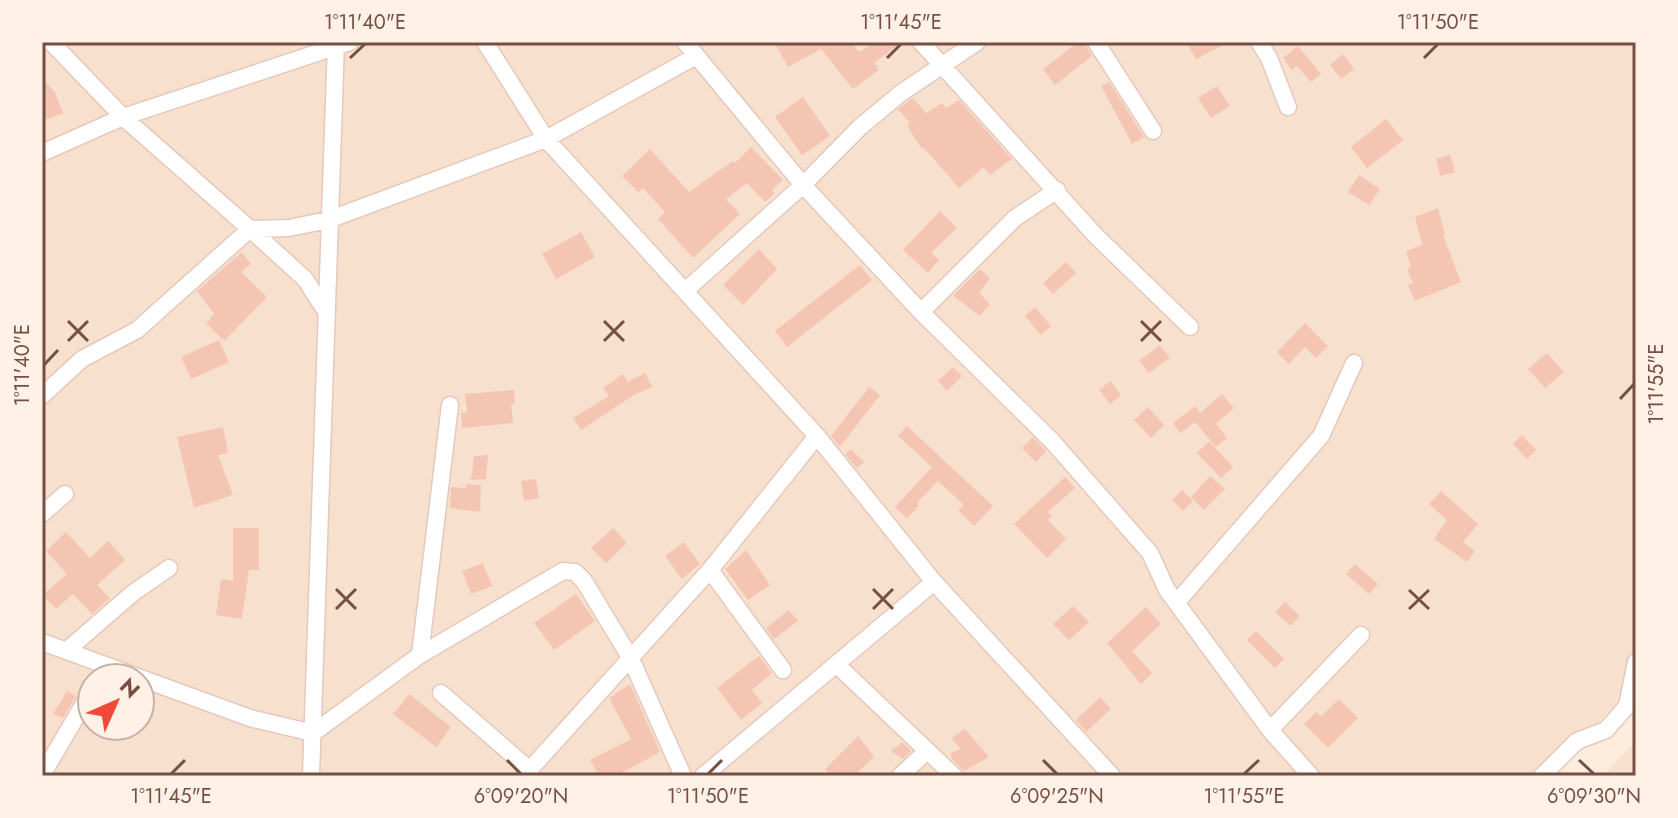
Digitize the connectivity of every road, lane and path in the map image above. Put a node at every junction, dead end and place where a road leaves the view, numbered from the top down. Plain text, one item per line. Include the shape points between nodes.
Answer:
1 (51, 42) edge
2 (485, 42) edge
3 (685, 42) edge
4 (921, 42) edge
5 (977, 42) edge
6 (1096, 42) edge
7 (1259, 42) edge
8 (340, 44) edge
9 (696, 56) junction
10 (942, 67) junction
11 (1288, 107) dead end
12 (123, 117) junction
13 (1153, 131) dead end
14 (546, 139) junction
15 (42, 153) edge
16 (803, 185) junction
17 (1057, 190) junction
18 (328, 220) junction
19 (250, 229) junction
20 (685, 291) junction
21 (325, 310) junction
22 (921, 312) junction
23 (1190, 327) dead end
24 (1354, 363) dead end
25 (42, 396) edge
26 (450, 405) dead end
27 (817, 436) junction
28 (65, 494) dead end
29 (42, 514) edge
30 (169, 568) dead end
31 (710, 570) junction
32 (934, 582) junction
33 (1177, 602) junction
34 (1361, 635) dead end
35 (42, 642) edge
36 (66, 651) junction
37 (420, 655) junction
38 (631, 659) junction
39 (85, 662) edge
40 (1636, 662) edge
41 (837, 665) junction
42 (783, 670) dead end
43 (156, 689) edge
44 (441, 693) dead end
45 (76, 717) edge
46 (1270, 730) junction
47 (313, 733) junction
48 (927, 751) junction
49 (527, 773) edge
50 (42, 775) edge
51 (311, 776) edge
52 (683, 776) edge
53 (703, 776) edge
54 (900, 776) edge
55 (954, 776) edge
56 (1112, 776) edge
57 (1311, 776) edge
58 (1542, 776) edge

1 - 12 street
2 - 14 street
3 - 9 street
4 - 10 street
5 - 10 street
6 - 13 street
7 - 11 street
8 - 12 street
8 - 18 street
9 - 14 street
9 - 16 street
10 - 16 street via 860,127
10 - 17 street
12 - 15 street
12 - 19 street
14 - 18 street
14 - 20 street
16 - 20 street
16 - 22 street
17 - 22 street via 1015,218
17 - 23 street
18 - 19 street
18 - 21 street
19 - 21 street via 305,279
19 - 25 street via 137,330 82,359
20 - 27 street
21 - 47 street
22 - 33 street via 1052,441 1121,519 1150,553
24 - 33 street via 1321,436
26 - 37 street
27 - 31 street
27 - 32 street
28 - 29 street
30 - 36 street
31 - 38 street
31 - 42 street
32 - 41 street
32 - 56 street
33 - 46 street
34 - 46 street
35 - 36 street
36 - 39 street
37 - 38 street via 563,571 575,572 584,581
37 - 47 street
38 - 49 street
38 - 52 street
40 - 58 street via 1627,706 1606,730 1577,741
41 - 48 street
41 - 53 street
43 - 47 street
44 - 49 street
45 - 50 street
46 - 57 street
47 - 51 street
48 - 54 street
48 - 55 street

